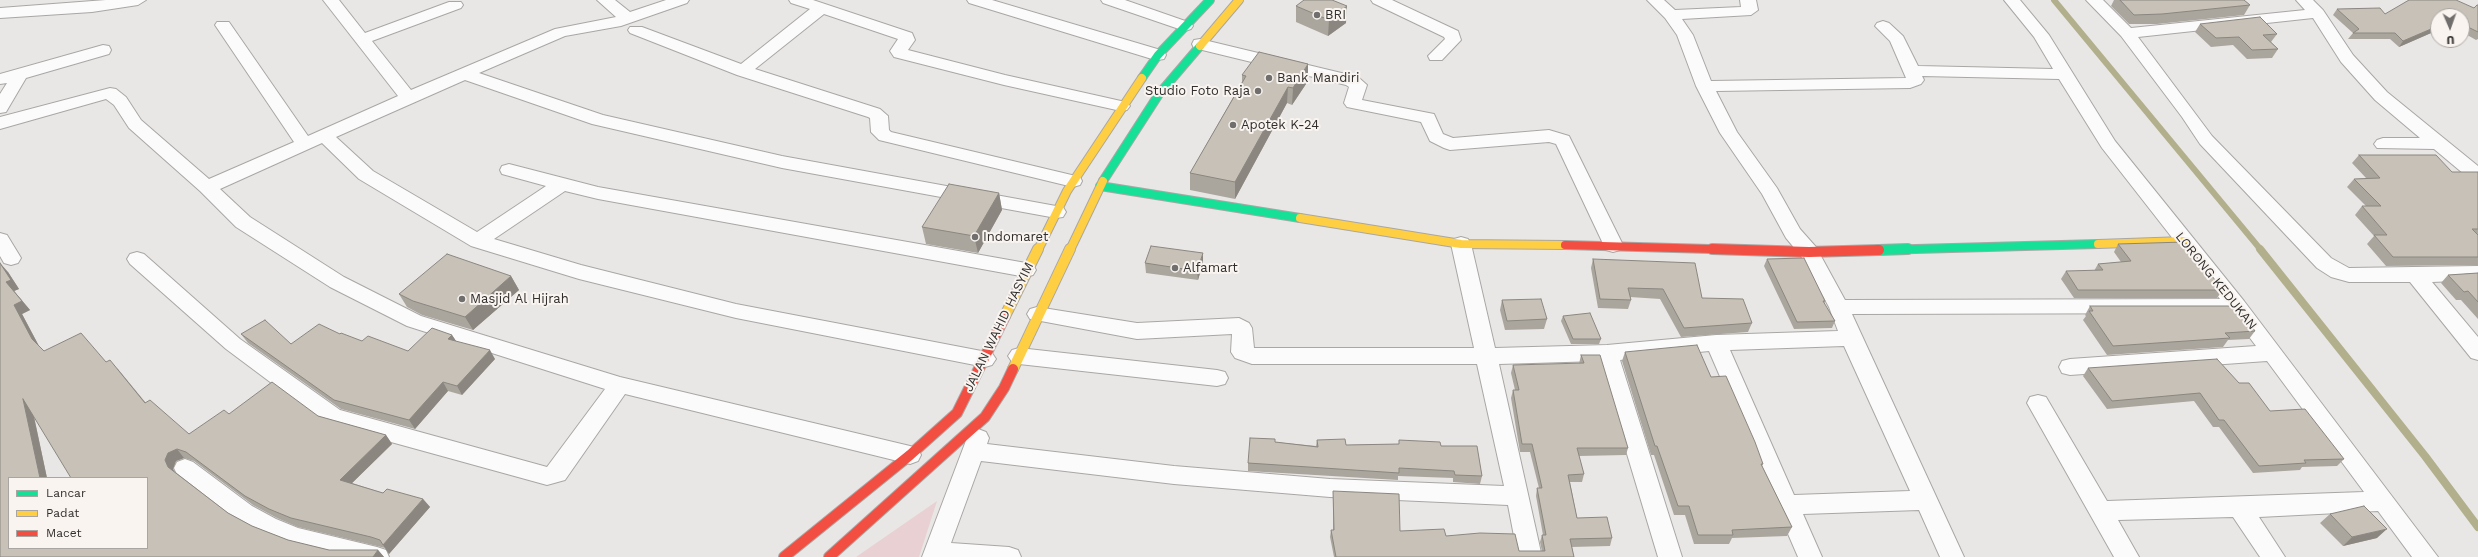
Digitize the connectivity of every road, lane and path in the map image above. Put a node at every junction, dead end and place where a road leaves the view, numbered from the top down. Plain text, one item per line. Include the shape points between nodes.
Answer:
1 (138, 0) edge
2 (331, 0) edge
3 (605, 0) edge
4 (682, 0) edge
5 (797, 0) edge
6 (975, 0) edge
7 (1109, 0) edge
8 (1210, 0) edge
9 (1239, 0) edge
10 (1379, 0) edge
11 (1655, 0) edge
12 (1748, 0) edge
13 (2012, 0) edge
14 (2094, 0) edge
15 (2304, 0) edge
16 (455, 5) dead end
17 (820, 8) junction
18 (0, 13) edge
19 (2317, 13) junction
20 (1671, 15) junction
21 (631, 24) junction
22 (223, 25) dead end
23 (1185, 26) junction
24 (1883, 26) dead end
25 (2127, 33) junction
26 (361, 40) junction
27 (1200, 44) junction
28 (103, 50) dead end
29 (1158, 55) junction
30 (1436, 56) dead end
31 (743, 71) junction
32 (1912, 71) junction
33 (465, 74) junction
34 (2066, 74) junction
35 (20, 75) junction
36 (0, 79) edge
37 (1705, 86) junction
38 (408, 99) junction
39 (1121, 106) junction
40 (0, 108) edge
41 (0, 123) edge
42 (324, 135) junction
43 (304, 143) junction
44 (2438, 143) junction
45 (2383, 144) dead end
46 (2458, 160) junction
47 (2478, 160) edge
48 (509, 170) dead end
49 (2478, 176) edge
50 (1073, 181) junction
51 (560, 185) junction
52 (1100, 186) junction
53 (207, 187) junction
54 (1056, 212) junction
55 (0, 240) edge
56 (478, 241) junction
57 (2184, 241) junction
58 (1460, 244) junction
59 (1613, 245) junction
60 (1809, 252) junction
61 (11, 258) dead end
62 (137, 259) dead end
63 (1026, 270) junction
64 (2478, 273) edge
65 (2415, 275) junction
66 (2237, 306) junction
67 (1839, 307) junction
68 (1037, 314) junction
69 (1850, 338) junction
70 (1716, 343) junction
71 (2478, 352) edge
72 (1607, 353) junction
73 (2272, 353) junction
74 (1019, 356) junction
75 (1486, 356) junction
76 (985, 359) junction
77 (2070, 367) dead end
78 (1217, 378) dead end
79 (620, 385) junction
80 (2038, 403) dead end
81 (985, 417) junction
82 (973, 451) junction
83 (910, 455) junction
84 (185, 468) dead end
85 (1518, 496) junction
86 (1924, 500) junction
87 (2383, 501) junction
88 (1788, 505) junction
89 (2240, 508) junction
90 (2100, 511) junction
91 (935, 555) edge
92 (377, 557) edge
93 (784, 557) edge
94 (829, 557) edge
95 (1009, 557) edge
96 (1530, 557) edge
97 (1670, 557) edge
98 (1810, 557) edge
99 (1952, 557) edge
100 (2127, 557) edge
101 (2273, 557) edge
102 (2426, 557) edge

1 - 18 street via 92,7
2 - 26 street
3 - 21 street
4 - 21 street
5 - 17 street
6 - 29 street
7 - 23 street
8 - 23 main road, JALAN WAHID HASYIM
9 - 27 main road
10 - 30 street via 1452,34 1452,40
11 - 20 street
12 - 20 street via 1750,10 1745,12
13 - 34 street, LORONG KEDUKAN via 2041,35
14 - 25 street
15 - 19 street
16 - 26 street
17 - 31 street
17 - 39 street via 906,36 907,40 898,50 900,53 1004,80
19 - 25 street
19 - 44 street via 2347,58 2377,91
20 - 37 street via 1685,35
21 - 31 street
21 - 33 street via 615,23 555,34
22 - 43 street
23 - 29 main road, JALAN WAHID HASYIM
24 - 32 street via 1897,39
25 - 65 street via 2206,140 2324,264 2349,275
26 - 38 street
27 - 52 main road via 1159,94
27 - 59 street via 1352,81 1358,85 1353,103 1428,118 1436,137 1450,144 1549,136 1563,140
28 - 35 street
29 - 39 main road, JALAN WAHID HASYIM
31 - 50 street via 874,113 878,116 880,132 884,136
32 - 34 street
32 - 37 street via 1915,80 1910,83
33 - 38 street
33 - 54 street via 598,120 782,162
34 - 57 street, LORONG KEDUKAN via 2108,144
35 - 36 street
35 - 40 street
37 - 60 street via 1729,133 1770,192 1793,233
38 - 42 street
39 - 50 main road, JALAN WAHID HASYIM
41 - 53 street via 110,93 120,101 135,124
42 - 43 street
42 - 56 street via 366,175
43 - 53 street
44 - 45 street
44 - 46 street
46 - 47 street
46 - 49 street
48 - 51 street
50 - 54 main road, JALAN WAHID HASYIM
51 - 56 street
51 - 63 street
52 - 58 main road
52 - 68 main road
53 - 79 street via 243,222 337,282 414,321
54 - 63 main road, JALAN WAHID HASYIM
55 - 61 street
56 - 76 street via 579,272 736,311
57 - 60 main road
57 - 66 street, LORONG KEDUKAN
58 - 59 main road
58 - 75 street
59 - 60 main road
60 - 67 street
62 - 79 street via 233,344 333,417 546,476 557,473
63 - 76 main road, JALAN WAHID HASYIM
64 - 65 street
65 - 71 street
66 - 67 street
66 - 73 street, LORONG KEDUKAN
67 - 69 street
68 - 74 main road
68 - 75 street via 1138,332 1240,326 1242,352 1252,356
69 - 70 street
69 - 86 street
70 - 72 street
70 - 88 street
72 - 75 street
72 - 97 street
73 - 77 street
73 - 87 street, LORONG KEDUKAN
74 - 78 street
74 - 81 main road via 1004,388
75 - 85 street
76 - 83 main road, JALAN WAHID HASYIM via 957,413
79 - 83 street
80 - 90 street
81 - 82 street
81 - 94 main road
82 - 85 street via 1174,475 1330,488
82 - 91 street
83 - 93 main road, JALAN WAHID HASYIM
84 - 92 street via 244,513 268,526 296,537
85 - 96 street
86 - 88 street
86 - 99 street
87 - 89 street
87 - 102 street, LORONG KEDUKAN
88 - 98 street
89 - 90 street
89 - 101 street
90 - 100 street
91 - 95 street

